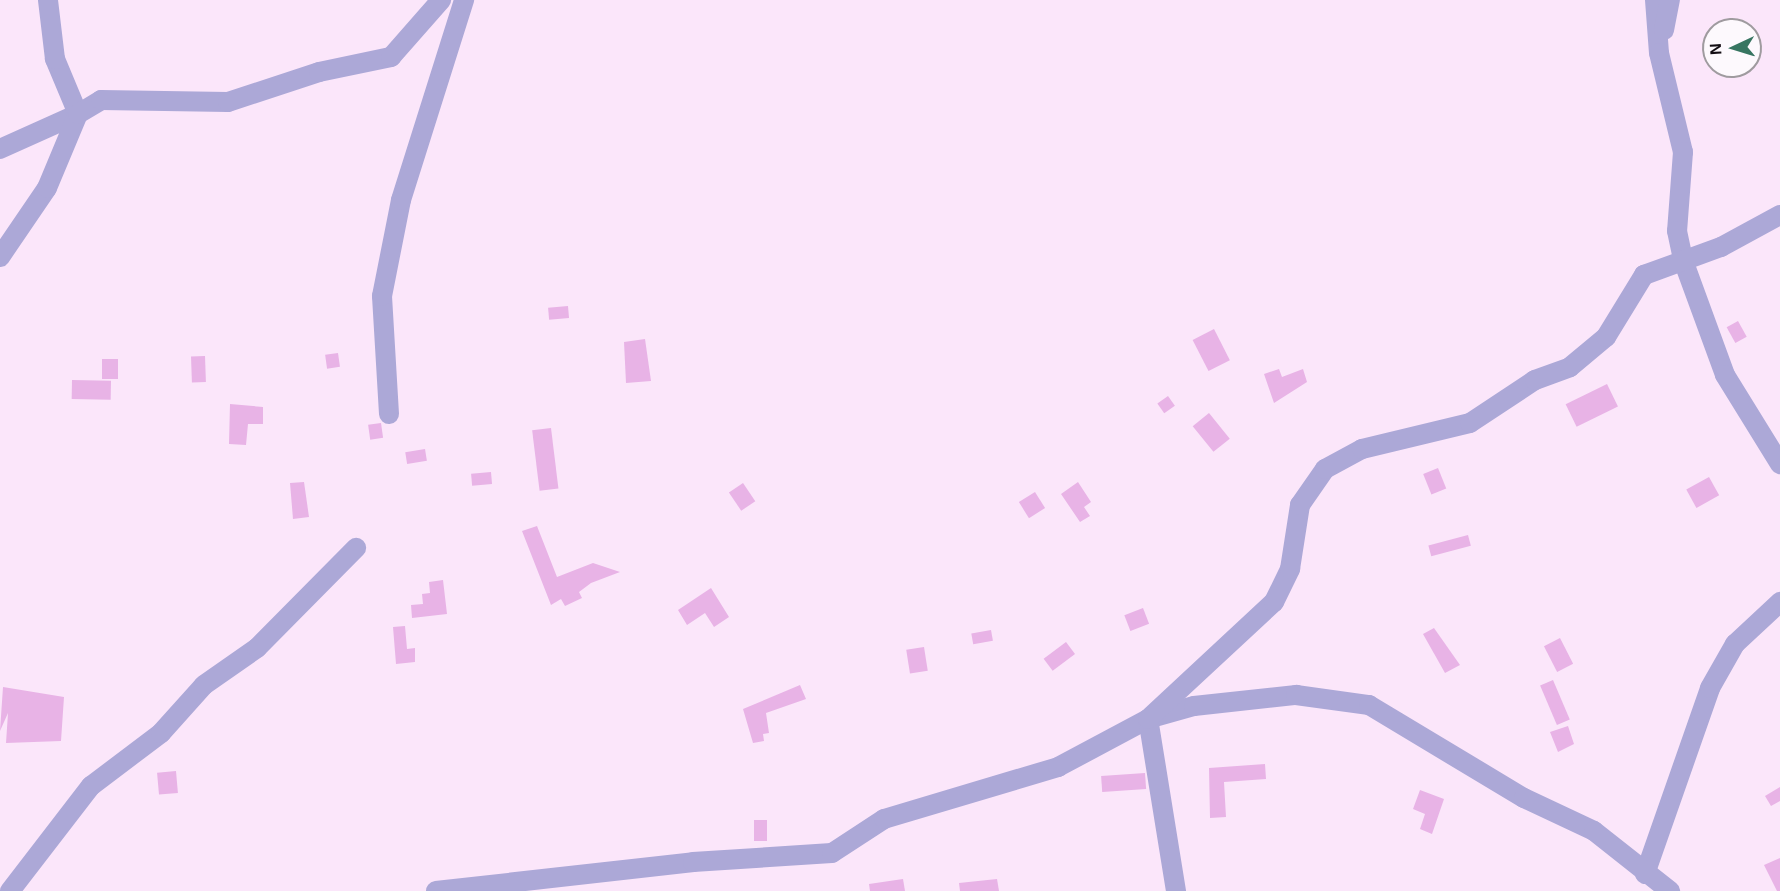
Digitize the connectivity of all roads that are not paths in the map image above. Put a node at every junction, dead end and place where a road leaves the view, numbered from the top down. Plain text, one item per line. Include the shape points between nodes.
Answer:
1 (48, 0) edge
2 (441, 0) edge
3 (464, 0) edge
4 (1655, 0) edge
5 (1670, 0) edge
6 (1659, 53) junction
7 (78, 114) junction
8 (0, 149) edge
9 (1780, 215) edge
10 (0, 257) edge
11 (1683, 260) junction
12 (389, 414) dead end
13 (1780, 464) edge
14 (356, 548) dead end
15 (1780, 602) edge
16 (1148, 719) junction
17 (1645, 874) junction
18 (10, 891) edge
19 (436, 891) edge
20 (1176, 891) edge
21 (1670, 891) edge

1 - 7 street via 55,59
2 - 7 street via 391,57 319,72 228,102 101,100
3 - 12 street via 400,200 382,296
4 - 6 street
5 - 6 street
6 - 11 street via 1683,152 1677,231
7 - 8 street
7 - 10 street via 47,188
9 - 11 street via 1720,247
11 - 13 street via 1725,375
11 - 16 street via 1644,275 1606,337 1570,367 1535,380 1470,423 1338,458 1300,505 1290,569 1274,602
14 - 18 street via 257,648 204,685 161,733 91,786
15 - 17 street via 1735,644 1710,688
16 - 17 street via 1194,706 1296,695 1369,705 1524,798 1594,831
16 - 19 street via 1058,767 884,819 832,854 693,862
16 - 20 street
17 - 21 street

